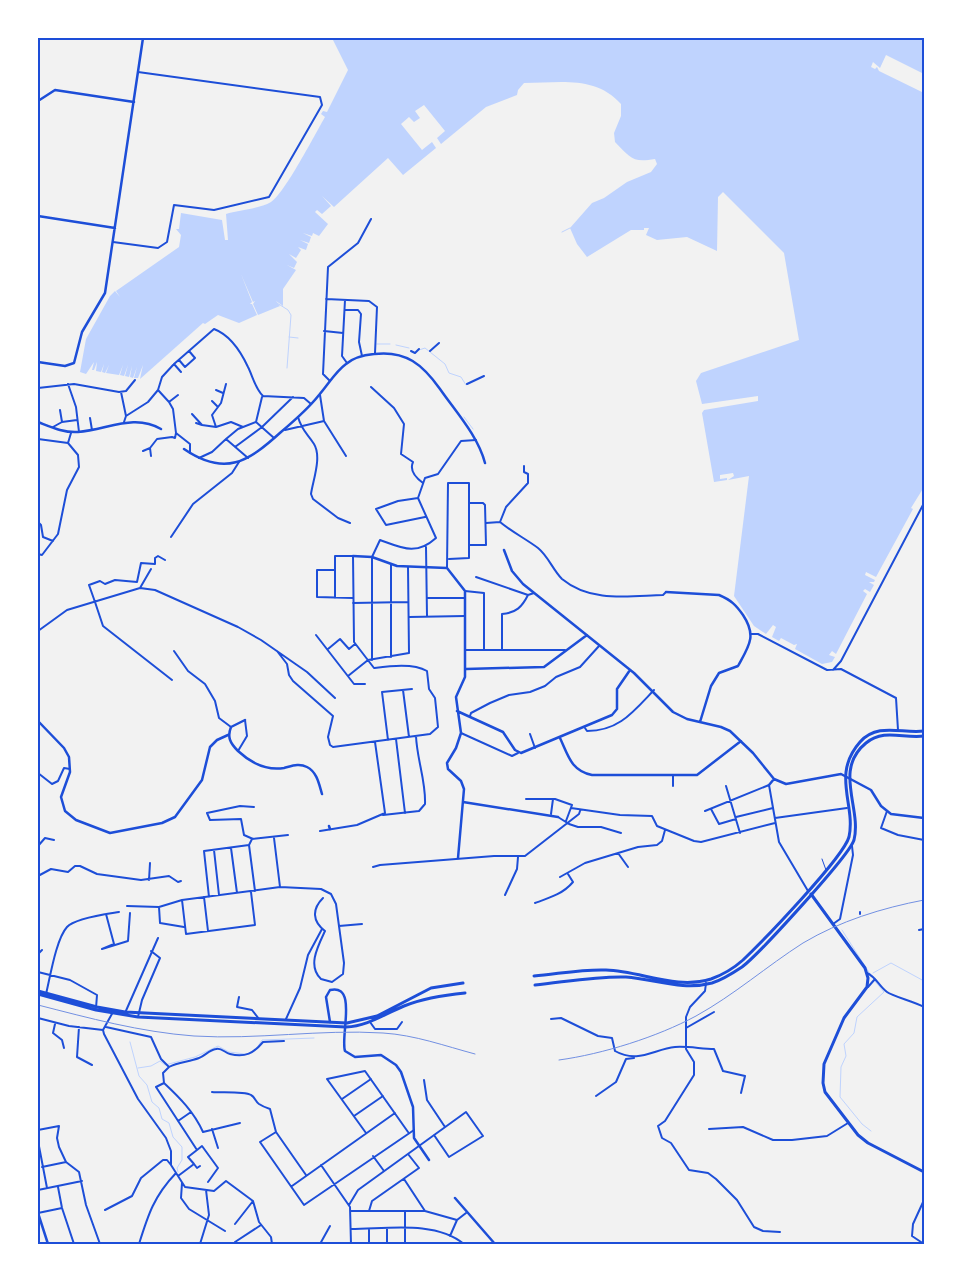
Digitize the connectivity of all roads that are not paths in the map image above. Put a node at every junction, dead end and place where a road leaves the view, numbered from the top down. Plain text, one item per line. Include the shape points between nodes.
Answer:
1 (143, 38) edge
2 (138, 72) junction
3 (38, 101) edge
4 (134, 102) junction
5 (38, 216) edge
6 (371, 218) dead end
7 (115, 228) junction
8 (113, 242) junction
9 (326, 299) junction
10 (345, 300) junction
11 (344, 310) junction
12 (324, 331) junction
13 (343, 333) junction
14 (439, 343) dead end
15 (419, 349) dead end
16 (189, 351) junction
17 (411, 351) dead end
18 (430, 351) dead end
19 (375, 354) junction
20 (362, 356) junction
21 (178, 360) junction
22 (38, 362) edge
23 (347, 363) junction
24 (174, 364) junction
25 (181, 372) dead end
26 (484, 376) dead end
27 (135, 380) dead end
28 (330, 381) junction
29 (68, 384) junction
30 (226, 384) dead end
31 (467, 384) dead end
32 (371, 387) dead end
33 (38, 388) edge
34 (158, 390) junction
35 (216, 390) dead end
36 (121, 392) junction
37 (222, 393) junction
38 (178, 395) dead end
39 (320, 395) junction
40 (263, 396) junction
41 (293, 397) junction
42 (212, 401) dead end
43 (169, 402) junction
44 (311, 404) junction
45 (217, 406) junction
46 (60, 410) dead end
47 (192, 414) dead end
48 (126, 416) junction
49 (298, 417) junction
50 (90, 418) dead end
51 (77, 420) junction
52 (324, 421) junction
53 (38, 422) edge
54 (62, 422) junction
55 (256, 422) junction
56 (124, 423) junction
57 (196, 423) dead end
58 (202, 425) junction
59 (301, 426) junction
60 (53, 427) junction
61 (216, 427) junction
62 (243, 427) junction
63 (262, 427) junction
64 (161, 429) dead end
65 (92, 430) junction
66 (283, 431) junction
67 (71, 432) junction
68 (79, 432) junction
69 (176, 433) junction
70 (274, 438) junction
71 (226, 439) junction
72 (38, 440) edge
73 (476, 440) junction
74 (68, 443) junction
75 (235, 446) junction
76 (150, 448) junction
77 (184, 448) dead end
78 (143, 452) dead end
79 (190, 453) junction
80 (151, 456) dead end
81 (346, 456) dead end
82 (199, 458) junction
83 (248, 458) junction
84 (239, 462) junction
85 (485, 464) dead end
86 (524, 466) dead end
87 (423, 483) junction
88 (418, 498) junction
89 (468, 503) junction
90 (924, 503) edge
91 (425, 517) junction
92 (38, 522) edge
93 (500, 522) junction
94 (350, 523) dead end
95 (486, 523) junction
96 (171, 537) dead end
97 (52, 541) junction
98 (469, 545) junction
99 (426, 547) junction
100 (38, 549) edge
101 (504, 550) dead end
102 (38, 554) edge
103 (353, 556) junction
104 (372, 557) junction
105 (449, 559) junction
106 (165, 560) dead end
107 (391, 564) junction
108 (408, 567) junction
109 (427, 567) junction
110 (447, 568) junction
111 (151, 569) dead end
112 (335, 570) junction
113 (476, 577) dead end
114 (140, 588) junction
115 (465, 591) junction
116 (666, 592) joint
117 (534, 593) junction
118 (528, 595) junction
119 (335, 598) junction
120 (354, 598) junction
121 (427, 598) junction
122 (465, 598) junction
123 (95, 602) junction
124 (390, 602) junction
125 (408, 602) junction
126 (353, 603) junction
127 (372, 603) junction
128 (427, 616) junction
129 (465, 616) junction
130 (408, 617) junction
131 (38, 630) edge
132 (751, 634) junction
133 (316, 635) dead end
134 (587, 635) junction
135 (355, 644) junction
136 (600, 646) junction
137 (328, 649) junction
138 (502, 649) junction
139 (465, 650) junction
140 (484, 650) junction
141 (568, 650) junction
142 (174, 651) dead end
143 (277, 651) junction
144 (391, 657) junction
145 (368, 660) junction
146 (372, 660) junction
147 (466, 669) junction
148 (630, 670) junction
149 (833, 670) junction
150 (348, 676) junction
151 (172, 680) dead end
152 (364, 684) dead end
153 (412, 689) dead end
154 (403, 690) junction
155 (654, 690) junction
156 (335, 698) dead end
157 (457, 711) junction
158 (470, 716) junction
159 (245, 720) joint
160 (38, 721) edge
161 (700, 722) junction
162 (231, 727) junction
163 (585, 728) junction
164 (898, 730) junction
165 (924, 732) edge
166 (460, 733) junction
167 (530, 734) dead end
168 (898, 734) junction
169 (228, 735) junction
170 (416, 736) junction
171 (924, 736) edge
172 (409, 737) junction
173 (560, 738) junction
174 (396, 739) junction
175 (388, 740) junction
176 (741, 741) junction
177 (375, 742) junction
178 (535, 748) junction
179 (238, 751) junction
180 (518, 753) junction
181 (71, 769) junction
182 (38, 774) edge
183 (673, 775) junction
184 (847, 778) junction
185 (774, 779) junction
186 (769, 785) junction
187 (672, 786) dead end
188 (726, 786) dead end
189 (322, 794) dead end
190 (526, 799) dead end
191 (553, 799) junction
192 (730, 800) junction
193 (463, 802) junction
194 (254, 807) dead end
195 (571, 808) junction
196 (773, 808) junction
197 (847, 808) junction
198 (711, 809) junction
199 (580, 811) junction
200 (705, 811) dead end
201 (887, 811) junction
202 (405, 813) junction
203 (550, 814) junction
204 (383, 815) junction
205 (558, 816) joint
206 (735, 818) junction
207 (775, 818) junction
208 (924, 818) edge
209 (567, 821) junction
210 (775, 823) junction
211 (665, 830) junction
212 (320, 831) dead end
213 (621, 833) dead end
214 (740, 833) junction
215 (288, 835) dead end
216 (274, 837) junction
217 (253, 839) junction
218 (54, 840) dead end
219 (924, 840) edge
220 (249, 845) junction
221 (38, 846) edge
222 (852, 846) junction
223 (231, 848) junction
224 (214, 850) junction
225 (618, 853) junction
226 (518, 857) junction
227 (458, 858) junction
228 (822, 859) dead end
229 (150, 863) dead end
230 (374, 867) dead end
231 (628, 867) dead end
232 (38, 870) edge
233 (826, 870) junction
234 (568, 874) junction
235 (39, 876) edge
236 (560, 877) dead end
237 (149, 880) junction
238 (181, 881) dead end
239 (280, 887) junction
240 (255, 891) junction
241 (250, 892) junction
242 (237, 893) junction
243 (809, 893) junction
244 (219, 895) junction
245 (505, 895) dead end
246 (204, 897) junction
247 (209, 897) junction
248 (323, 898) dead end
249 (182, 900) junction
250 (535, 903) dead end
251 (127, 906) dead end
252 (159, 908) junction
253 (119, 912) dead end
254 (130, 913) dead end
255 (106, 914) junction
256 (362, 924) dead end
257 (833, 924) junction
258 (339, 926) junction
259 (185, 927) junction
260 (322, 929) junction
261 (924, 929) edge
262 (920, 930) dead end
263 (208, 931) junction
264 (158, 938) dead end
265 (42, 950) dead end
266 (151, 951) junction
267 (38, 954) edge
268 (38, 972) edge
269 (568, 972) junction
270 (559, 973) junction
271 (867, 973) junction
272 (51, 976) junction
273 (534, 976) dead end
274 (876, 979) junction
275 (571, 982) junction
276 (706, 982) junction
277 (561, 983) junction
278 (463, 984) dead end
279 (535, 985) dead end
280 (38, 993) edge
281 (465, 993) dead end
282 (863, 993) junction
283 (46, 995) junction
284 (238, 997) dead end
285 (924, 1006) edge
286 (96, 1008) junction
287 (113, 1012) junction
288 (714, 1012) dead end
289 (125, 1013) junction
290 (139, 1015) junction
291 (38, 1018) edge
292 (259, 1019) junction
293 (551, 1019) dead end
294 (286, 1022) junction
295 (370, 1022) junction
296 (402, 1022) dead end
297 (55, 1024) junction
298 (330, 1024) junction
299 (79, 1027) junction
300 (106, 1027) junction
301 (686, 1028) junction
302 (103, 1030) junction
303 (284, 1041) dead end
304 (64, 1048) dead end
305 (686, 1049) junction
306 (636, 1057) junction
307 (92, 1065) dead end
308 (169, 1067) junction
309 (371, 1079) junction
310 (424, 1080) dead end
311 (164, 1082) junction
312 (924, 1087) edge
313 (212, 1092) dead end
314 (741, 1093) dead end
315 (924, 1095) edge
316 (383, 1096) junction
317 (596, 1096) dead end
318 (342, 1099) junction
319 (191, 1112) junction
320 (395, 1113) junction
321 (354, 1116) junction
322 (178, 1121) junction
323 (240, 1123) dead end
324 (848, 1123) junction
325 (445, 1127) junction
326 (212, 1129) junction
327 (709, 1129) dead end
328 (38, 1130) edge
329 (414, 1130) junction
330 (276, 1132) junction
331 (408, 1132) junction
332 (366, 1134) junction
333 (434, 1135) junction
334 (38, 1140) edge
335 (419, 1146) junction
336 (218, 1148) dead end
337 (197, 1150) junction
338 (408, 1154) junction
339 (373, 1156) junction
340 (429, 1160) dead end
341 (66, 1162) junction
342 (194, 1164) junction
343 (171, 1165) junction
344 (321, 1165) junction
345 (200, 1166) dead end
346 (42, 1167) junction
347 (384, 1171) junction
348 (176, 1172) junction
349 (924, 1172) edge
350 (306, 1175) junction
351 (178, 1176) junction
352 (404, 1179) junction
353 (82, 1181) junction
354 (208, 1182) dead end
355 (182, 1183) junction
356 (334, 1184) junction
357 (58, 1186) junction
358 (292, 1186) junction
359 (47, 1188) junction
360 (38, 1190) edge
361 (206, 1190) junction
362 (455, 1198) dead end
363 (924, 1200) edge
364 (253, 1201) junction
365 (349, 1205) junction
366 (62, 1208) junction
367 (105, 1210) dead end
368 (351, 1211) junction
369 (368, 1211) junction
370 (405, 1211) junction
371 (424, 1211) junction
372 (38, 1213) edge
373 (466, 1213) junction
374 (457, 1220) junction
375 (207, 1221) junction
376 (235, 1224) dead end
377 (261, 1226) junction
378 (330, 1226) dead end
379 (351, 1229) junction
380 (369, 1229) junction
381 (387, 1229) junction
382 (405, 1229) junction
383 (225, 1231) dead end
384 (780, 1232) dead end
385 (450, 1236) junction
386 (236, 1242) dead end
387 (48, 1244) edge
388 (74, 1244) edge
389 (99, 1244) edge
390 (140, 1244) edge
391 (200, 1244) edge
392 (272, 1244) edge
393 (320, 1244) edge
394 (351, 1244) edge
395 (369, 1244) edge
396 (387, 1244) edge
397 (405, 1244) edge
398 (464, 1244) edge
399 (495, 1244) edge
400 (924, 1244) edge

1 - 2 street
2 - 4 street
2 - 8 street via 320,97 322,105 269,197 214,210 174,205 168,242 158,248
3 - 4 street via 55,90
4 - 7 street
5 - 7 street
6 - 9 street via 358,243 328,267
7 - 8 street
8 - 22 street via 104,293 82,332 76,360 68,366
9 - 10 street
9 - 12 street
10 - 11 street
10 - 19 street via 369,301 377,307
11 - 13 street
11 - 20 street via 358,310 361,314 359,342
12 - 13 street
12 - 28 street via 323,374
13 - 23 street via 342,356
14 - 18 street
15 - 17 street via 415,353
16 - 21 street
16 - 21 street via 195,358 184,367
16 - 40 street via 214,329 223,332 248,366
19 - 20 street
19 - 73 street via 396,353 424,368
20 - 23 street
21 - 24 street
23 - 28 street
24 - 25 street
24 - 34 street via 162,378
26 - 31 street
27 - 36 street
28 - 39 street
29 - 33 street
29 - 36 street
29 - 51 street
30 - 37 street
32 - 87 street via 394,408 404,424 401,454 413,462 413,473
34 - 43 street
34 - 48 street via 148,402
35 - 37 street
36 - 48 street
37 - 45 street via 221,403
38 - 43 street
39 - 44 street
39 - 52 street
40 - 41 street
40 - 55 street
41 - 44 street via 308,399
41 - 63 street
42 - 45 street
43 - 69 street
44 - 49 street
45 - 61 street via 212,415
46 - 54 street
47 - 58 street
48 - 56 street
49 - 59 street
49 - 66 street
50 - 65 street
51 - 54 street
51 - 68 street
52 - 59 street
52 - 81 street
53 - 60 street
54 - 60 street
55 - 62 street
55 - 63 street
56 - 64 street via 144,422
56 - 65 street
57 - 58 street
58 - 61 street
59 - 66 street
59 - 94 street via 317,454 313,499
60 - 67 street
61 - 62 street via 231,422
62 - 71 street
63 - 70 street
63 - 75 street
65 - 68 street
66 - 70 street
67 - 68 street
67 - 74 street
69 - 76 street via 175,438 156,439
69 - 79 street via 190,444
70 - 83 street
71 - 75 street
71 - 82 street via 212,452
72 - 74 street
73 - 85 street
73 - 87 street via 461,441 438,474 425,478
74 - 97 street via 78,455 79,468 67,490 58,534
75 - 83 street
76 - 78 street
76 - 80 street
77 - 79 street
79 - 82 street
82 - 84 street via 221,464
83 - 84 street
84 - 96 street via 232,473 194,504
86 - 93 street via 528,483 506,507
87 - 88 street
88 - 91 street
88 - 91 street via 398,500 376,509 386,526
89 - 95 street via 485,505
89 - 98 street
89 - 105 street via 469,483 448,483
90 - 149 street via 841,661
91 - 99 street via 436,538
92 - 97 street via 43,537
93 - 95 street
93 - 116 street via 540,549 563,579 590,594 604,597 663,595
95 - 98 street via 486,545
97 - 102 street via 42,556
98 - 105 street via 469,558
99 - 104 street via 403,549 380,540
99 - 109 street
100 - 102 street
101 - 117 street via 512,571
103 - 104 street
103 - 112 street via 335,556
103 - 120 street
104 - 107 street
104 - 127 street
105 - 110 street
106 - 123 street via 158,556 155,564 141,563 137,582 115,580 89,585
107 - 108 street
107 - 124 street
108 - 109 street
108 - 125 street
109 - 110 street
109 - 121 street
110 - 115 street
111 - 114 street
112 - 119 street
112 - 119 street via 317,570 317,597
113 - 118 street
114 - 123 street
114 - 143 street via 156,590 238,628
115 - 122 street
115 - 140 street via 484,593
116 - 132 street via 727,598 751,627
117 - 118 street
117 - 134 street
118 - 138 street via 523,606 511,614 502,614
119 - 120 street
120 - 126 street
121 - 122 street
121 - 128 street
122 - 129 street
123 - 131 street via 67,610
123 - 151 street via 103,626
124 - 125 street
124 - 127 street
124 - 144 street
125 - 130 street
126 - 127 street
126 - 135 street
127 - 146 street
128 - 129 street
128 - 130 street
129 - 139 street
130 - 144 street via 409,653
132 - 149 street via 758,634 827,670
132 - 161 street via 750,644 738,666 719,673 716,678
133 - 137 street
134 - 136 street
134 - 141 street
135 - 137 street via 349,649 340,639
135 - 145 street
136 - 148 street
136 - 158 street via 580,667 556,677 545,686 509,695
137 - 150 street
138 - 140 street
138 - 141 street
139 - 140 street
139 - 147 street
141 - 147 street via 544,667
142 - 162 street via 188,671 204,684 215,701 219,718
143 - 156 street via 323,685
143 - 177 street via 288,664 293,681 333,716 328,737 330,745 337,748
144 - 146 street
145 - 146 street
145 - 150 street
145 - 170 street via 374,668 411,665 427,671 429,689 435,698 438,728 430,734
147 - 157 street via 466,677 456,697
148 - 155 street
148 - 163 street via 617,689 615,712
149 - 164 street via 842,669 896,698
150 - 152 street via 354,684
153 - 154 street
154 - 172 street
154 - 175 street via 382,692
155 - 161 street via 680,716
155 - 163 street via 630,717 605,731 587,731
157 - 158 street
157 - 166 street
158 - 180 street via 502,732
159 - 162 street
159 - 179 street via 247,736
160 - 181 street via 67,752
161 - 176 street via 722,727
162 - 169 street
163 - 173 street
164 - 165 main road
164 - 168 street
164 - 184 main road via 880,730 865,738 852,756
166 - 180 street via 512,756
166 - 193 street via 447,763 448,769 463,784
167 - 178 street
168 - 171 main road
168 - 184 main road via 881,735 867,741
169 - 179 street
169 - 181 street via 210,747 202,780 175,817 121,833 99,831 68,814 61,797
170 - 172 street
170 - 202 street via 426,787 425,804 419,811
172 - 174 street
173 - 178 street
173 - 183 street via 572,764 586,774
174 - 175 street
174 - 202 street
175 - 177 street
176 - 183 street via 701,774
176 - 185 street
177 - 204 street
178 - 180 street
179 - 189 street via 265,767 306,766 314,773
181 - 182 street via 64,768 58,781 52,784
183 - 187 street
184 - 185 street via 842,774 786,784
184 - 197 main road
184 - 201 street via 872,790
184 - 222 main road via 855,828
185 - 186 street
186 - 192 street
186 - 196 street
188 - 192 street
190 - 191 street
191 - 195 street
191 - 203 street
192 - 198 street
192 - 206 street
193 - 203 street
193 - 227 street
194 - 217 street via 240,806 207,813 210,820 241,819 244,835
195 - 199 street
195 - 209 street
196 - 206 street
196 - 207 street
197 - 207 street
197 - 233 main road via 850,831 847,843
198 - 200 street
198 - 206 street via 719,824
199 - 209 street
199 - 211 street via 652,816 657,826
201 - 208 street via 896,816
201 - 219 street via 880,828
202 - 204 street
203 - 205 street
204 - 212 street via 353,826
205 - 209 street
206 - 214 street
207 - 210 street
209 - 213 street via 585,828 601,827
209 - 226 street via 525,856
210 - 214 street
210 - 243 street via 779,842
211 - 214 street via 702,842
211 - 225 street via 662,841 657,844
215 - 216 street
216 - 217 street
216 - 239 street
217 - 220 street
218 - 221 street via 45,838
220 - 223 street
220 - 240 street
222 - 243 main road
222 - 257 street via 840,919
223 - 224 street
223 - 242 street
224 - 244 street
224 - 247 street via 204,851
225 - 231 street
225 - 234 street via 585,863
226 - 227 street
226 - 245 street via 517,869
227 - 230 street
228 - 233 street
229 - 237 street
232 - 235 street
233 - 243 main road
234 - 236 street
234 - 250 street via 573,882 569,887 560,894
235 - 237 street via 51,869 68,872 80,866 97,874
237 - 238 street via 169,876
239 - 240 street
239 - 258 street via 321,890 331,894
240 - 241 street
241 - 242 street
241 - 263 street via 255,925
242 - 244 street
243 - 257 main road
243 - 276 main road via 743,960
244 - 247 street
246 - 247 street
246 - 249 street
246 - 263 street
248 - 260 street via 314,911
249 - 252 street
249 - 259 street
251 - 252 street
252 - 259 street via 160,923
253 - 255 street
254 - 255 street via 128,941 102,949 114,944
255 - 272 street via 67,927 61,937
256 - 258 street
257 - 271 main road
258 - 260 street via 344,970 340,978 332,982 321,979 314,968 314,958 325,931
259 - 263 street via 186,934
260 - 294 street via 308,955 300,988
261 - 262 street
264 - 266 street
265 - 267 street
266 - 289 street
266 - 290 street via 160,958
268 - 272 street
269 - 270 main road
269 - 275 main road via 567,978
269 - 276 main road via 604,970 678,982
270 - 273 main road
270 - 277 main road via 563,976
271 - 274 street
271 - 282 main road via 868,983
272 - 283 street
272 - 286 street via 70,980 97,995
274 - 282 street
274 - 285 street via 887,993
275 - 276 main road via 617,977 675,986
275 - 277 main road
276 - 301 street via 705,991 689,1009
277 - 279 main road
278 - 298 main road via 421,992 362,1021
280 - 283 main road
281 - 295 main road via 403,1006
282 - 324 main road via 840,1026 823,1074 825,1092
283 - 286 main road
284 - 292 street via 238,1008 252,1010
286 - 287 main road
287 - 289 main road
287 - 300 street
288 - 301 street
289 - 290 main road
290 - 292 main road
290 - 294 main road
291 - 297 street
292 - 294 main road
293 - 306 street via 561,1018 598,1036 612,1038 615,1051
294 - 298 main road
295 - 296 street via 375,1029 392,1029 400,1027
295 - 298 main road via 351,1026
297 - 299 street
297 - 304 street via 53,1034 62,1040
298 - 329 street via 328,992 339,990 345,995 346,1002 344,1048 355,1057 381,1055 396,1065 413,1107
299 - 302 street
299 - 307 street via 77,1057
300 - 302 street
300 - 308 street via 152,1037 160,1059
301 - 305 street
302 - 343 street via 138,1099 166,1138 171,1151
303 - 308 street via 263,1042 247,1056 230,1054 219,1048 198,1059
305 - 306 street via 675,1047
305 - 314 street via 714,1049 723,1071 745,1076
305 - 384 street via 694,1062 694,1075 665,1121 658,1126 662,1138 670,1143 689,1170 708,1173 716,1179 737,1200 754,1227
306 - 317 street via 626,1060 616,1082
308 - 311 street via 163,1073
309 - 316 street
309 - 318 street
309 - 318 street via 365,1070 327,1079
310 - 325 street via 427,1100
311 - 319 street via 180,1096
311 - 322 street via 156,1087
312 - 315 street
313 - 330 street via 225,1090 254,1096 259,1104 270,1109
316 - 320 street
316 - 321 street
318 - 321 street
319 - 322 street
319 - 326 street via 203,1132
320 - 331 street
320 - 332 street
321 - 332 street
322 - 337 street
323 - 326 street
324 - 327 street via 827,1136 792,1140 773,1140 743,1127
324 - 349 main road via 868,1143
325 - 333 street
325 - 333 street via 466,1112 483,1136 449,1157
326 - 336 street
328 - 341 street via 58,1126 57,1138
329 - 331 street
329 - 335 street
330 - 350 street
330 - 358 street via 260,1142
331 - 339 street
332 - 344 street
333 - 335 street
334 - 346 street
335 - 338 street
335 - 340 street
337 - 342 street via 188,1157
337 - 354 street via 202,1146 218,1168
338 - 347 street
338 - 352 street via 419,1168
339 - 347 street
339 - 356 street
341 - 346 street
341 - 353 street via 79,1172
342 - 345 street via 197,1168
342 - 351 street
343 - 348 street
343 - 367 street via 163,1160 141,1178 132,1196
344 - 350 street
344 - 356 street
346 - 359 street
347 - 365 street via 358,1190
348 - 351 street
348 - 390 street via 160,1189 149,1211
350 - 358 street
351 - 355 street
352 - 369 street via 372,1201
352 - 371 street
353 - 357 street
353 - 389 street
355 - 361 street via 185,1188
355 - 375 street via 184,1204
356 - 358 street via 304,1205
356 - 365 street
357 - 359 street
357 - 366 street
359 - 360 street
361 - 364 street via 214,1191 226,1181
361 - 375 street
362 - 373 street
363 - 400 street via 912,1230 912,1236
364 - 376 street
364 - 377 street
365 - 368 street
366 - 372 street
366 - 388 street
368 - 369 street
368 - 379 street
369 - 370 street
370 - 371 street
370 - 382 street
371 - 374 street
372 - 387 street
373 - 374 street
373 - 399 street
374 - 385 street
375 - 383 street
375 - 391 street
377 - 386 street
377 - 392 street via 271,1237
378 - 393 street
379 - 380 street
379 - 394 street
380 - 381 street
380 - 395 street
381 - 382 street
381 - 396 street
382 - 385 street via 426,1229
382 - 397 street
385 - 398 street

